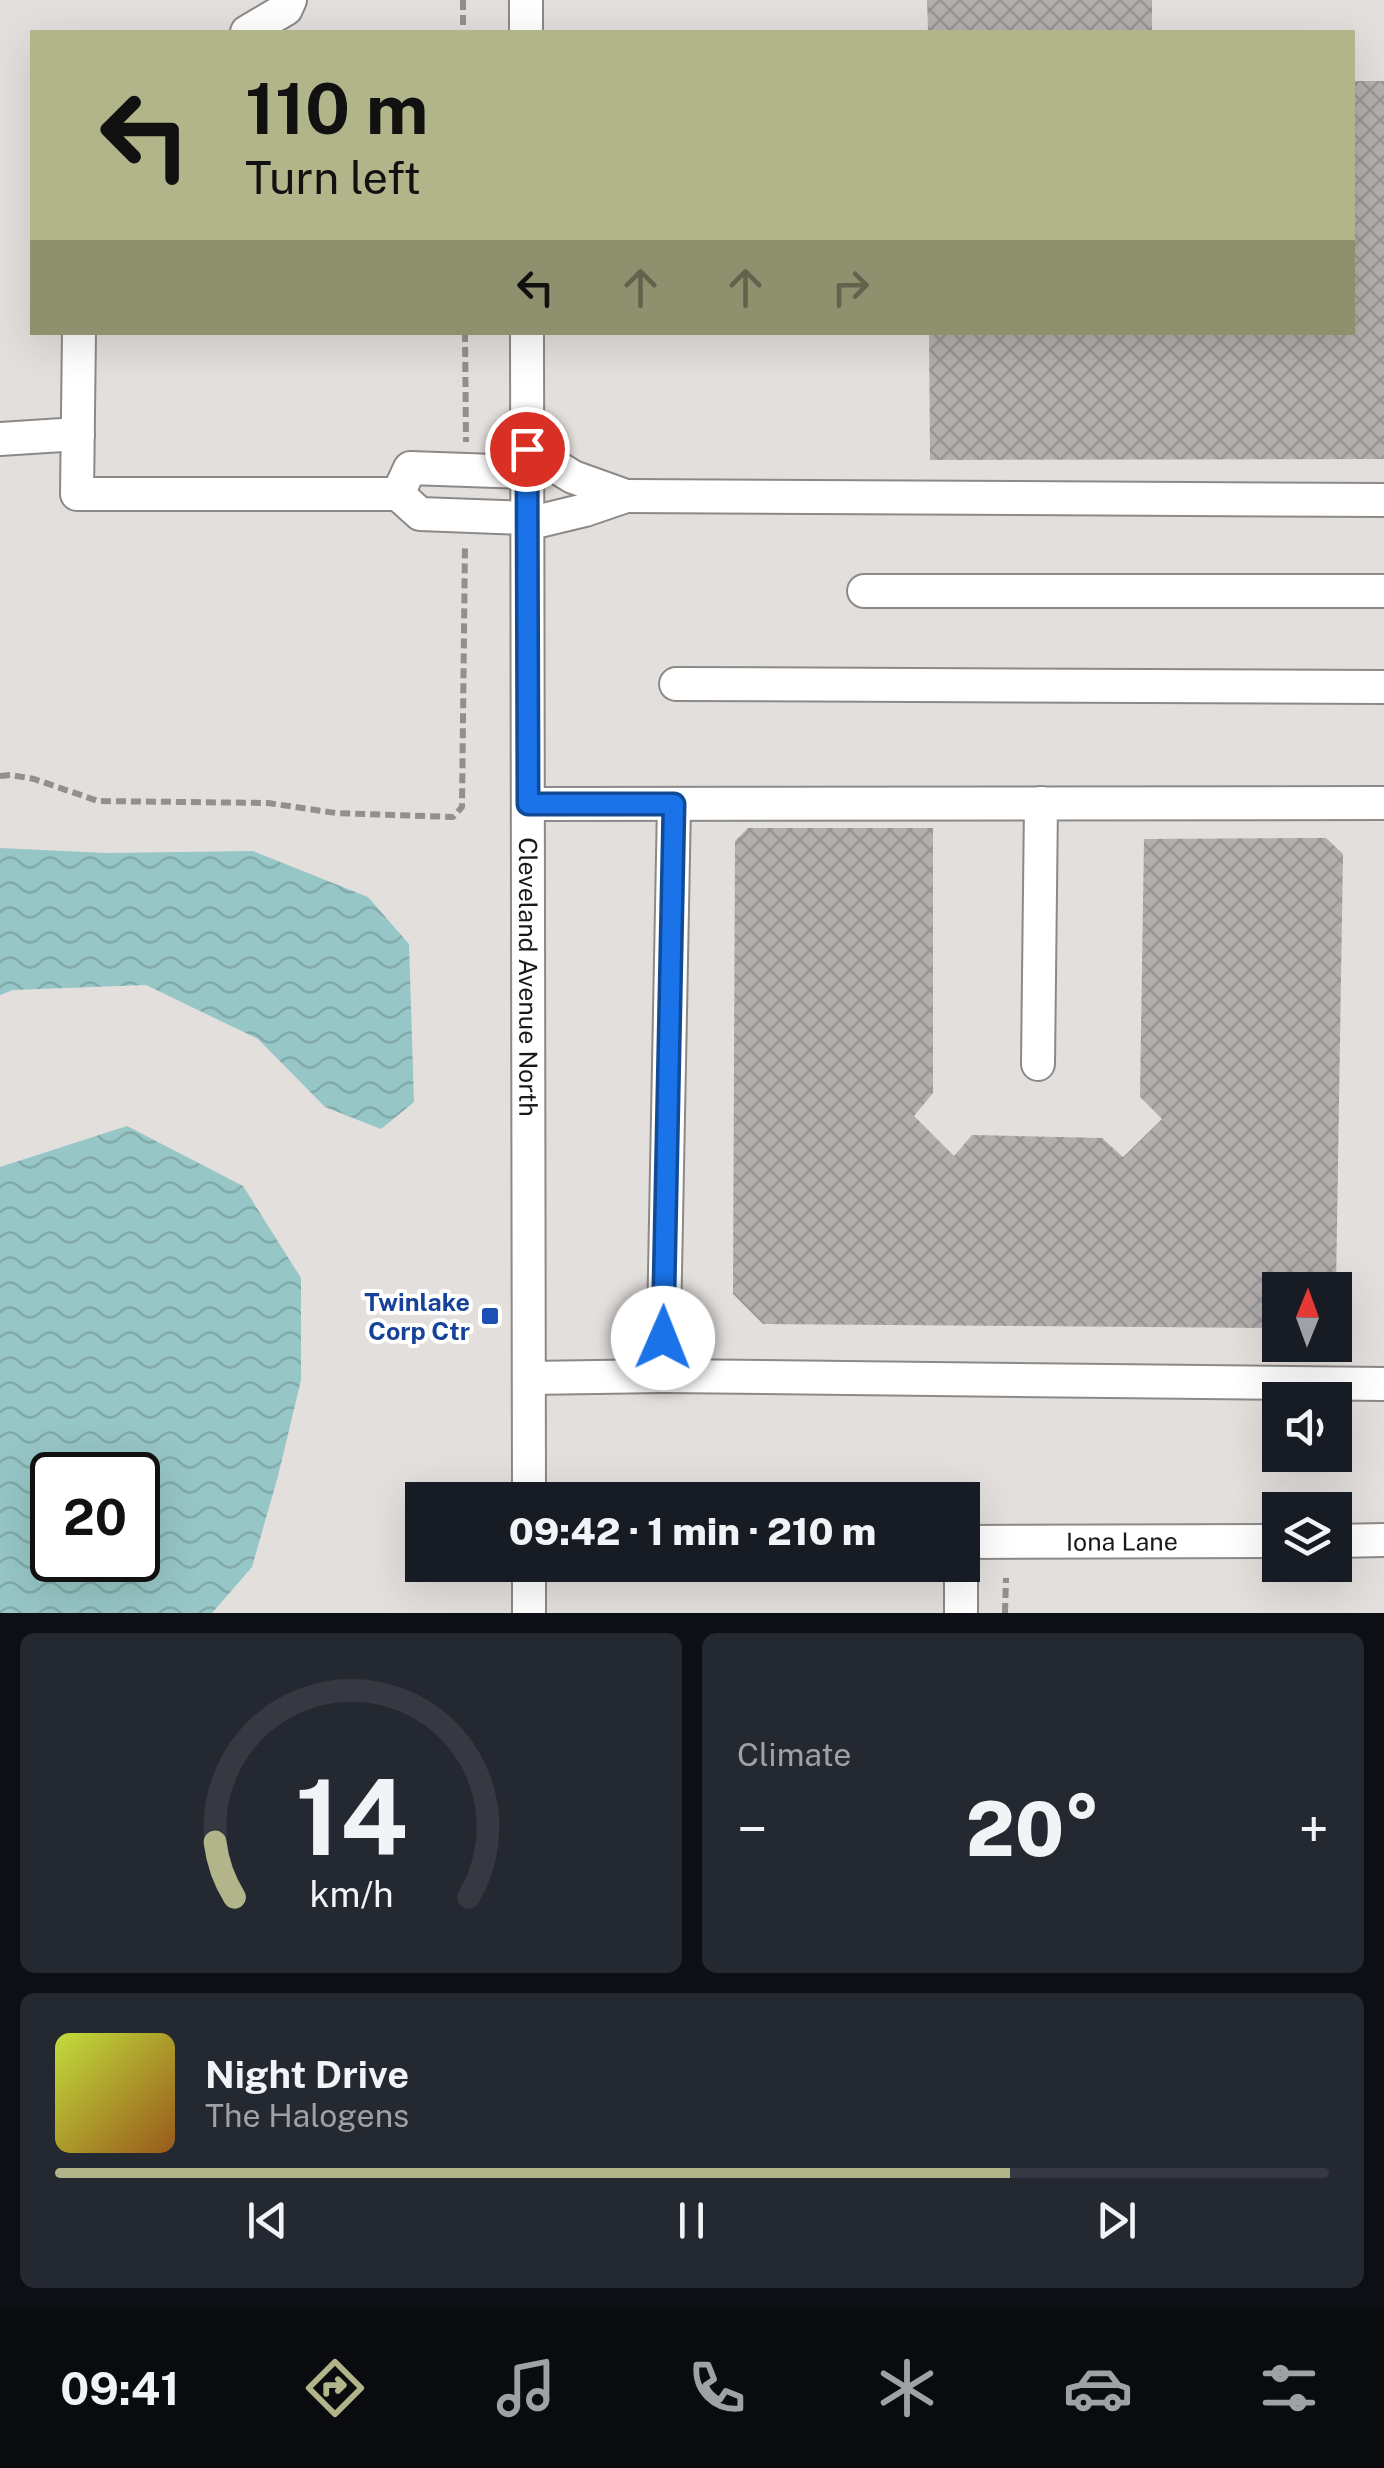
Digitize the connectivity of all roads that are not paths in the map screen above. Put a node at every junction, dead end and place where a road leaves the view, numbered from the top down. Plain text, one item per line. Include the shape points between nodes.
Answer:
1 (290, 0) edge
2 (526, 0) edge
3 (250, 30) edge
4 (526, 30) edge
5 (78, 335) edge
6 (527, 335) edge
7 (78, 434) junction
8 (0, 439) edge
9 (527, 460) junction
10 (398, 494) junction
11 (626, 496) junction
12 (1384, 500) edge
13 (527, 521) junction
14 (864, 591) dead end
15 (1384, 591) edge
16 (676, 684) dead end
17 (1384, 687) edge
18 (1041, 803) junction
19 (1384, 803) edge
20 (528, 804) junction
21 (674, 804) junction
22 (1038, 1064) dead end
23 (663, 1376) junction
24 (529, 1378) junction
25 (1384, 1384) edge
26 (529, 1482) edge
27 (1352, 1540) edge
28 (1384, 1540) edge
29 (1262, 1541) edge
30 (980, 1542) edge
31 (529, 1582) edge
32 (962, 1582) edge
33 (529, 1613) edge
34 (961, 1613) edge

1 - 3 street
2 - 4 street
5 - 7 street
6 - 9 street, Cleveland Avenue North
7 - 8 street
7 - 10 street via 78,494
9 - 10 street via 466,470 410,468
9 - 11 street
9 - 13 street, Cleveland Avenue North
10 - 13 street via 420,514
11 - 12 street
11 - 13 street
13 - 20 street, Cleveland Avenue North
14 - 15 street
16 - 17 street
18 - 19 street
18 - 21 street
18 - 22 street
20 - 21 street
20 - 24 street, Cleveland Avenue North
21 - 23 street
23 - 24 street
23 - 25 street
24 - 26 street, Cleveland Avenue North
27 - 28 street
29 - 30 street, Iona Lane
31 - 33 street
32 - 34 street

